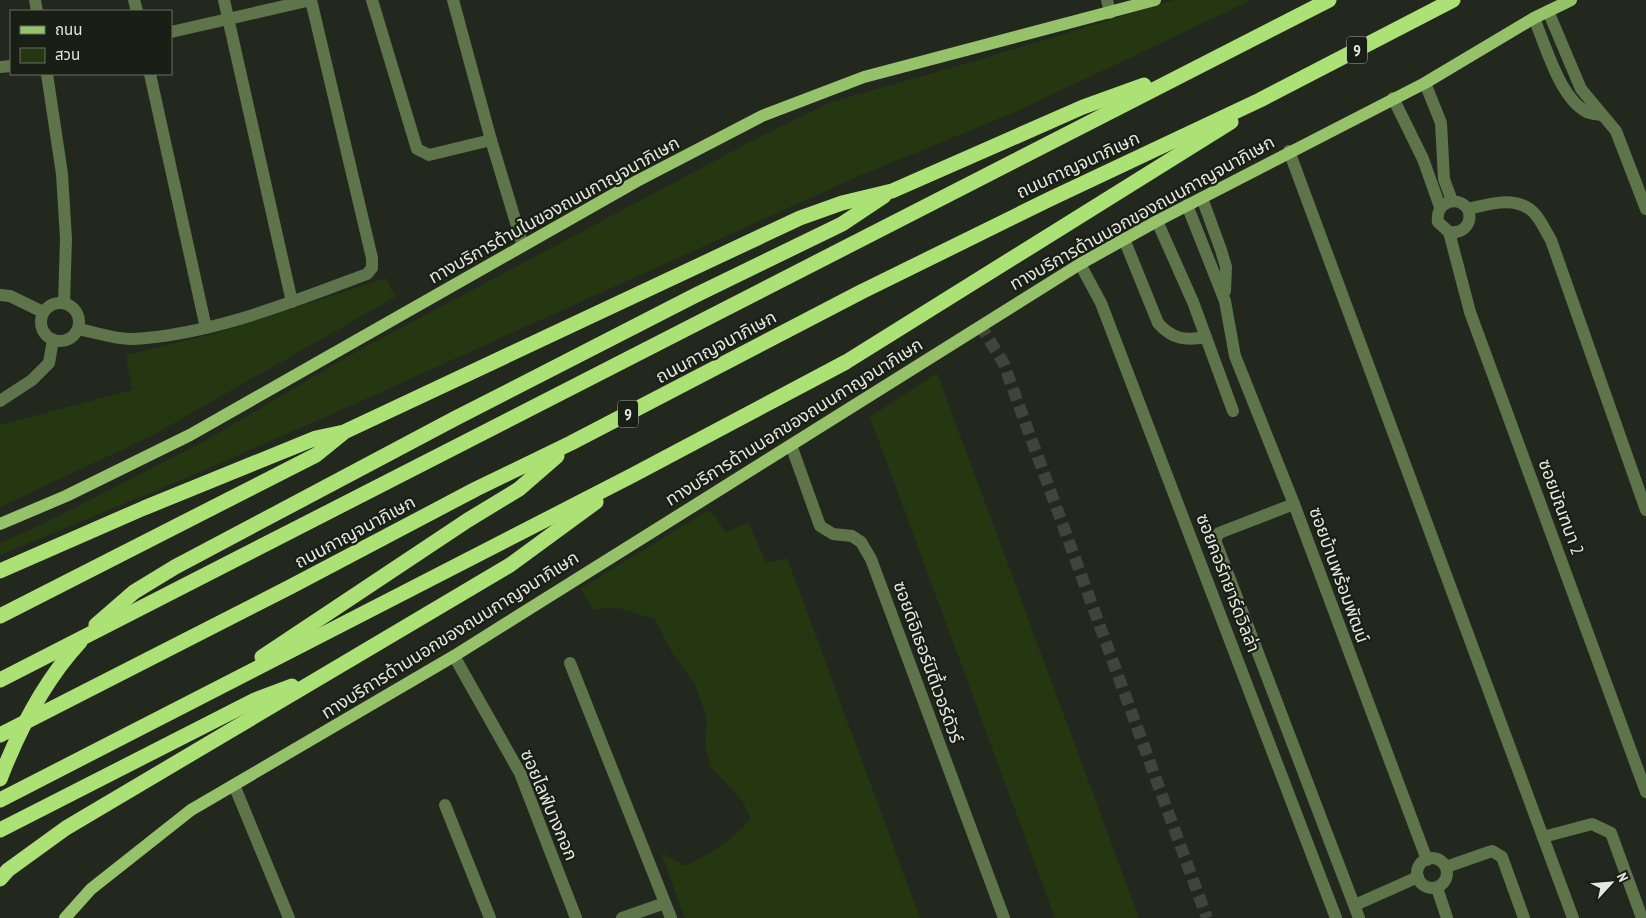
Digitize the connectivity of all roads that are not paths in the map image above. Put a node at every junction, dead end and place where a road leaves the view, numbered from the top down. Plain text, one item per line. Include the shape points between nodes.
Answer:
1 (224, 0) edge
2 (372, 0) edge
3 (453, 0) edge
4 (1107, 0) edge
5 (1154, 0) edge
6 (1329, 0) edge
7 (1453, 0) edge
8 (1571, 0) edge
9 (1548, 11) junction
10 (1110, 13) junction
11 (1534, 18) junction
12 (229, 19) junction
13 (172, 32) edge
14 (1202, 65) junction
15 (47, 75) edge
16 (150, 75) edge
17 (1425, 83) junction
18 (1393, 98) junction
19 (1260, 100) junction
20 (1602, 116) junction
21 (491, 140) junction
22 (1289, 151) junction
23 (892, 191) junction
24 (1202, 198) junction
25 (1446, 204) junction
26 (1187, 205) junction
27 (1468, 209) junction
28 (1646, 209) edge
29 (1157, 220) junction
30 (1449, 232) junction
31 (1124, 239) junction
32 (523, 246) junction
33 (1080, 264) junction
34 (0, 295) edge
35 (1225, 301) junction
36 (292, 302) junction
37 (64, 303) junction
38 (43, 312) junction
39 (206, 328) junction
40 (78, 329) junction
41 (1206, 337) junction
42 (54, 340) junction
43 (0, 402) edge
44 (1232, 410) dead end
45 (344, 432) junction
46 (571, 443) junction
47 (791, 446) junction
48 (633, 475) junction
49 (1294, 504) junction
50 (1646, 510) edge
51 (0, 524) edge
52 (0, 571) edge
53 (0, 616) edge
54 (454, 656) junction
55 (570, 663) dead end
56 (329, 672) junction
57 (0, 680) edge
58 (234, 680) junction
59 (0, 735) edge
60 (0, 778) edge
61 (234, 785) junction
62 (1646, 792) edge
63 (0, 800) edge
64 (445, 805) dead end
65 (0, 830) edge
66 (1543, 837) junction
67 (1427, 860) junction
68 (1446, 867) junction
69 (1418, 877) junction
70 (0, 879) edge
71 (1436, 888) junction
72 (664, 903) junction
73 (1354, 905) junction
74 (65, 918) edge
75 (289, 918) edge
76 (490, 918) edge
77 (576, 918) edge
78 (622, 918) edge
79 (670, 918) edge
80 (1004, 918) edge
81 (1336, 918) edge
82 (1359, 918) edge
83 (1447, 918) edge
84 (1524, 918) edge
85 (1573, 918) edge
86 (1642, 918) edge

1 - 12 street
2 - 21 street via 417,149 429,155
3 - 21 street
4 - 10 street
5 - 10 main road, ทางบริการด้านในของถนนกาญจนาภิเษก
6 - 14 highway, ถนนกาญจนาภิเษก
7 - 19 highway, ถนนกาญจนาภิเษก / 9
8 - 9 main road, ทางบริการด้านนอกของถนนกาญจนาภิเษก
9 - 11 main road, ทางบริการด้านนอกของถนนกาญจนาภิเษก
9 - 20 street via 1580,89
10 - 32 main road, ทางบริการด้านในของถนนกาญจนาภิเษก via 919,62 833,88 754,121 637,181
11 - 17 main road, ทางบริการด้านนอกของถนนกาญจนาภิเษก
11 - 20 street via 1572,100 1588,112
12 - 13 street
12 - 36 street
12 - 36 street via 311,0 372,258 372,268 367,274
14 - 23 highway via 1083,107
14 - 57 highway, ถนนกาญจนาภิเษก
15 - 37 street via 62,174 66,239
16 - 39 street
17 - 18 main road, ทางบริการด้านนอกของถนนกาญจนาภิเษก
17 - 25 street, ซอยมัณฑนา 2 via 1441,123
18 - 22 main road, ทางบริการด้านนอกของถนนกาญจนาภิเษก
18 - 25 street, ซอยมัณฑนา 2
19 - 46 highway, ถนนกาญจนาภิเษก / 9 via 1050,198
19 - 48 highway via 1172,160 1022,250 846,362
20 - 28 street via 1619,138
21 - 32 street
22 - 24 main road, ทางบริการด้านนอกของถนนกาญจนาภิเษก
22 - 66 street
23 - 45 highway via 842,203 800,218
23 - 60 highway via 842,224 454,419 134,592 104,617 54,673 34,706
24 - 26 main road, ทางบริการด้านนอกของถนนกาญจนาภิเษก
24 - 35 street, ซอยบ้านพร้อมพัฒน์ via 1226,267
25 - 27 street via 1460,202
25 - 30 street, ซอยมัณฑนา 2 via 1438,222
26 - 29 main road, ทางบริการด้านนอกของถนนกาญจนาภิเษก
26 - 35 street, ซอยบ้านพร้อมพัฒน์
27 - 30 street via 1468,225 1459,232
27 - 50 street via 1494,202 1518,203 1534,213 1551,240
29 - 31 main road, ทางบริการด้านนอกของถนนกาญจนาภิเษก
29 - 41 street
30 - 62 street, ซอยมัณฑนา 2 via 1470,312
31 - 33 main road, ทางบริการด้านนอกของถนนกาญจนาภิเษก
31 - 41 street via 1158,323 1176,338
32 - 51 main road, ทางบริการด้านในของถนนกาญจนาภิเษก via 190,435 66,496
33 - 47 main road, ทางบริการด้านนอกของถนนกาญจนาภิเษก
33 - 81 street, ซอยคอร์ทยาร์ดวิลล่า via 1101,303
34 - 38 street via 10,296
35 - 49 street, ซอยบ้านพร้อมพัฒน์ via 1235,356
36 - 39 street
37 - 38 street via 56,303
37 - 40 street via 77,313
38 - 42 street via 42,329
39 - 40 street via 132,339
40 - 42 street via 68,340
41 - 44 street
42 - 43 street via 49,363 32,380
45 - 52 highway via 316,438
45 - 53 highway via 316,455
46 - 58 highway via 519,489 277,646
46 - 59 highway, ถนนกาญจนาภิเษก / 9
47 - 54 main road, ทางบริการด้านนอกของถนนกาญจนาภิเษก
47 - 80 street, ซอยดิอิเธอร์นิตี้เวอร์ดัวร์ via 820,526 833,534 852,536 861,542 871,559
48 - 56 highway via 510,565
48 - 58 highway
49 - 67 street, ซอยบ้านพร้อมพัฒน์
49 - 73 street via 1219,533 1215,540
54 - 61 main road, ทางบริการด้านนอกของถนนกาญจนาภิเษก
54 - 77 street, ซอยไลฟ์บางกอก via 520,773
55 - 72 street
56 - 65 highway via 255,700
56 - 70 highway via 66,828
58 - 63 highway
61 - 74 main road, ทางบริการด้านนอกของถนนกาญจนาภิเษก via 184,816 91,889
61 - 75 street
64 - 76 street
66 - 85 street
66 - 86 street via 1592,824 1611,833
67 - 68 street via 1440,861
67 - 69 street via 1418,869
68 - 71 street via 1444,882
68 - 84 street via 1492,851 1498,852
69 - 71 street via 1423,885
69 - 73 street
71 - 83 street
72 - 78 street
72 - 79 street
73 - 82 street

